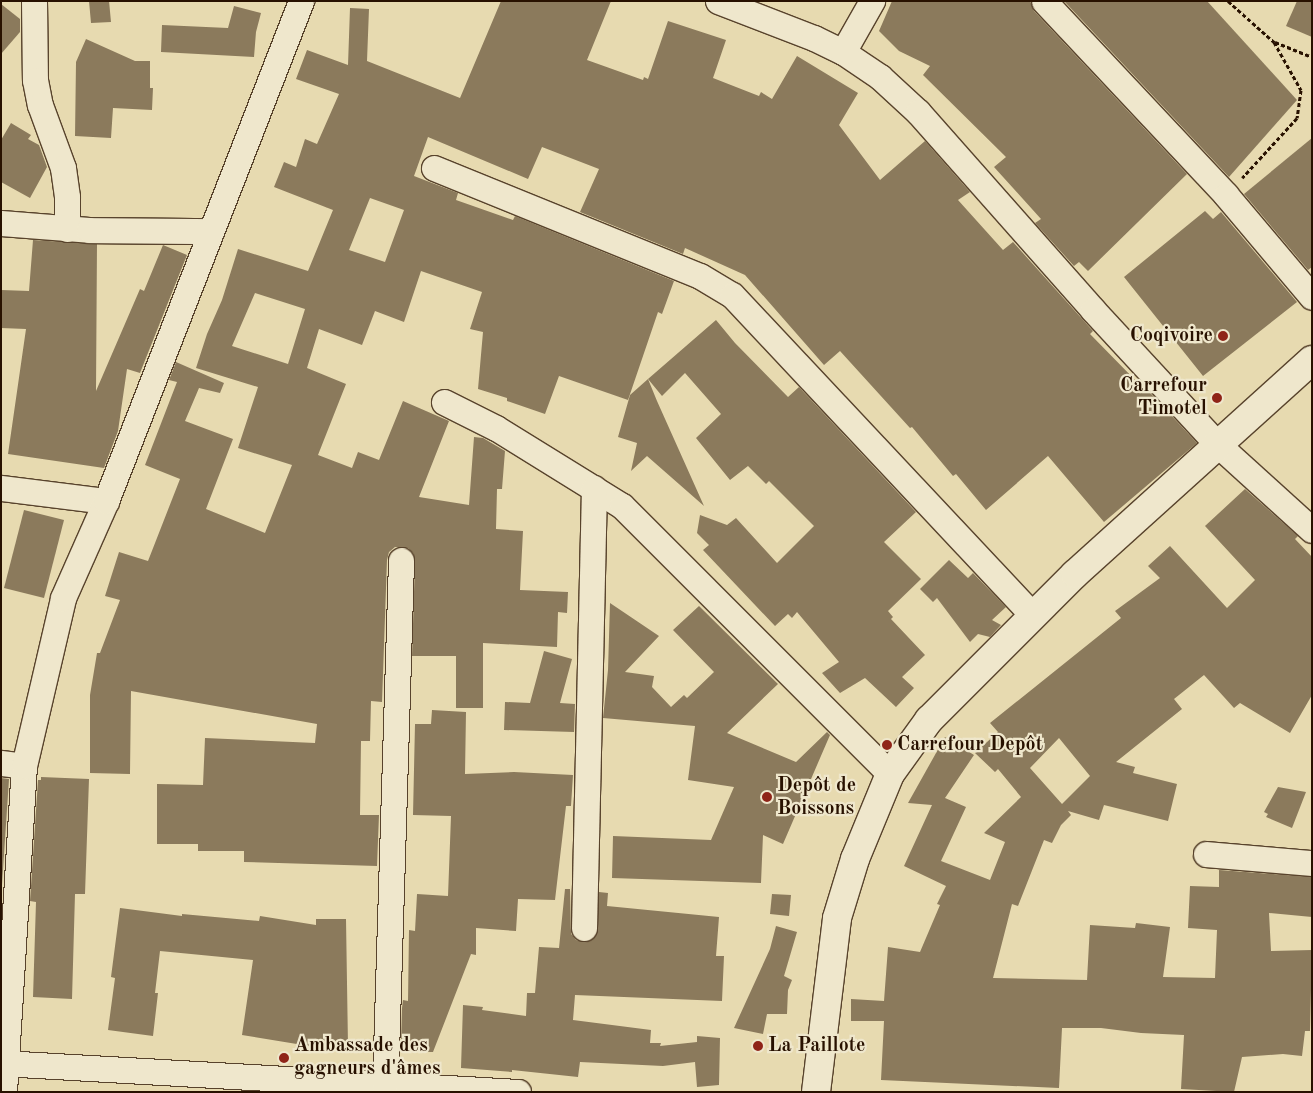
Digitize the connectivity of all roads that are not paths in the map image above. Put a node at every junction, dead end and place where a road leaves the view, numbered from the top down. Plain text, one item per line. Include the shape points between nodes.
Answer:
1 (34, 1) edge
2 (301, 1) edge
3 (718, 1) edge
4 (872, 1) edge
5 (1044, 1) edge
6 (843, 52) junction
7 (434, 168) dead end
8 (1, 223) edge
9 (67, 229) junction
10 (212, 231) junction
11 (1312, 297) edge
12 (1312, 360) edge
13 (444, 402) dead end
14 (1216, 444) junction
15 (1, 488) edge
16 (594, 488) junction
17 (106, 500) junction
18 (1312, 530) edge
19 (401, 560) dead end
20 (1033, 616) junction
21 (12, 764) edge
22 (890, 774) junction
23 (1206, 854) dead end
24 (1312, 863) edge
25 (584, 928) dead end
26 (4, 1063) edge
27 (385, 1085) junction
28 (4, 1092) edge
29 (518, 1092) edge
30 (816, 1092) edge

1 - 9 street via 35,80 40,105 63,168
2 - 10 street
3 - 6 street
4 - 6 street
5 - 11 street via 1226,195
6 - 14 street via 880,78 918,112
7 - 20 street via 700,276 732,295
8 - 9 street
9 - 10 street
10 - 17 street
12 - 14 street
13 - 16 street via 496,428
14 - 18 street
14 - 20 street
15 - 17 street
16 - 22 street via 622,506
16 - 25 street
17 - 21 street via 63,598
19 - 27 street
20 - 22 street via 929,720
21 - 26 street
22 - 30 street via 855,859 837,918
23 - 24 street
26 - 27 street
26 - 28 street
27 - 29 street

